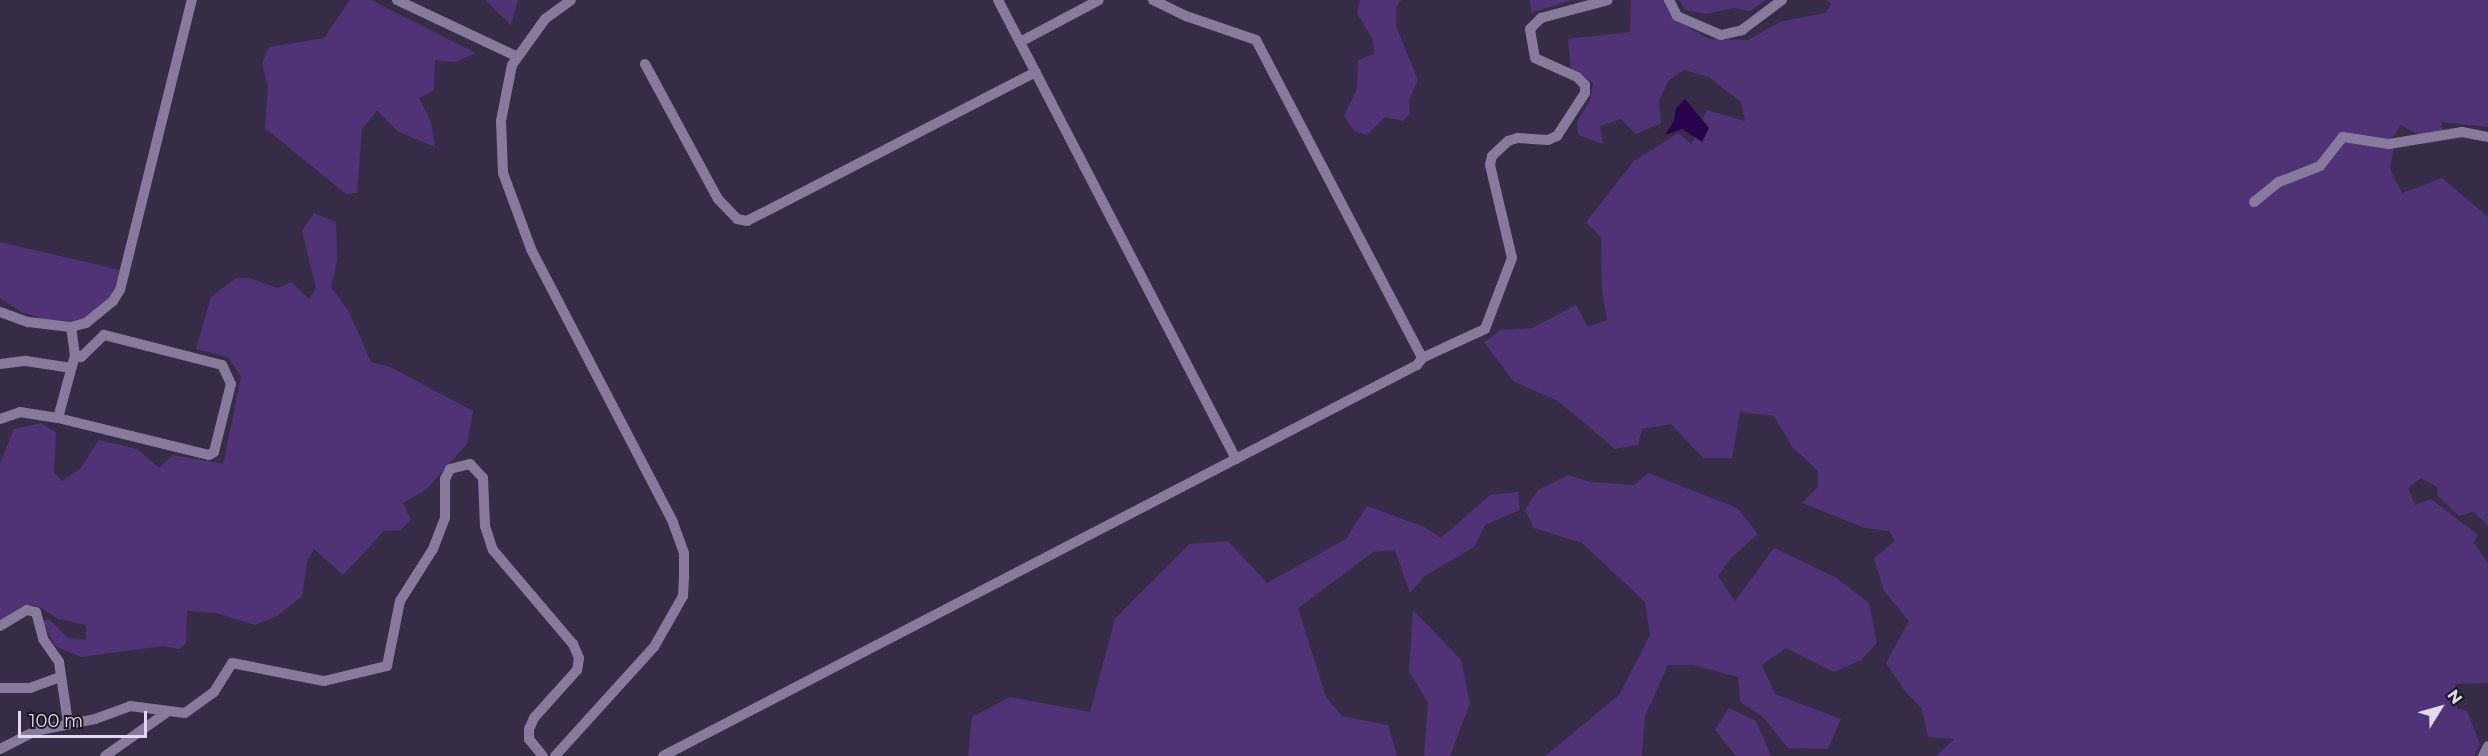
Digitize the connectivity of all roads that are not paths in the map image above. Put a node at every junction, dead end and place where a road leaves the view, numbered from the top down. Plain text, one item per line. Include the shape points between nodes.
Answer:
1 (192, 0) edge
2 (397, 0) edge
3 (571, 0) edge
4 (998, 0) edge
5 (1100, 0) edge
6 (1153, 0) edge
7 (1608, 0) edge
8 (1669, 0) edge
9 (1782, 0) edge
10 (1020, 42) junction
11 (516, 56) junction
12 (645, 64) dead end
13 (1036, 72) junction
14 (2488, 137) edge
15 (2254, 202) dead end
16 (0, 312) edge
17 (71, 327) junction
18 (75, 354) junction
19 (1422, 358) junction
20 (0, 364) edge
21 (71, 368) junction
22 (58, 418) junction
23 (0, 419) edge
24 (1236, 459) junction
25 (0, 626) edge
26 (60, 677) junction
27 (0, 688) edge
28 (166, 713) junction
29 (68, 723) junction
30 (2488, 746) edge
31 (0, 749) edge
32 (105, 756) edge
33 (543, 756) edge
34 (555, 756) edge
35 (663, 756) edge
36 (2483, 756) edge

1 - 17 street via 120,290 94,316
2 - 11 street
3 - 11 street via 545,19
4 - 10 street
5 - 10 street
6 - 19 street via 1256,40
7 - 19 street via 1541,18 1530,29 1535,58 1577,77 1585,85 1585,93 1557,136 1548,140 1508,141 1492,156 1490,165 1512,258 1485,329
8 - 9 street via 1677,16 1721,35 1742,30
10 - 13 street
11 - 34 street via 503,100 500,132 503,173 514,208 531,249 656,488 684,553 683,596 673,620 631,675
12 - 13 street via 718,199 737,219 747,221
13 - 24 street
14 - 15 street via 2462,132 2388,144 2343,137 2320,166 2279,182
16 - 17 street via 27,322
17 - 18 street
18 - 21 street
18 - 22 street via 81,357 104,336 222,365 231,384 214,452 209,455
19 - 24 street via 1417,365
20 - 21 street via 35,362
21 - 22 street
22 - 23 street via 20,412
24 - 35 street
25 - 26 street via 27,610 36,612 43,639 59,662
26 - 27 street via 30,688
26 - 29 street
28 - 29 street via 130,706
28 - 32 street
28 - 33 street via 185,713 213,692 232,663 324,681 387,666 399,601 433,549 445,518 445,479 450,470 470,464 483,478 485,526 493,550 573,644 579,658 576,670 529,729 529,739
29 - 31 street via 35,731
30 - 36 street

